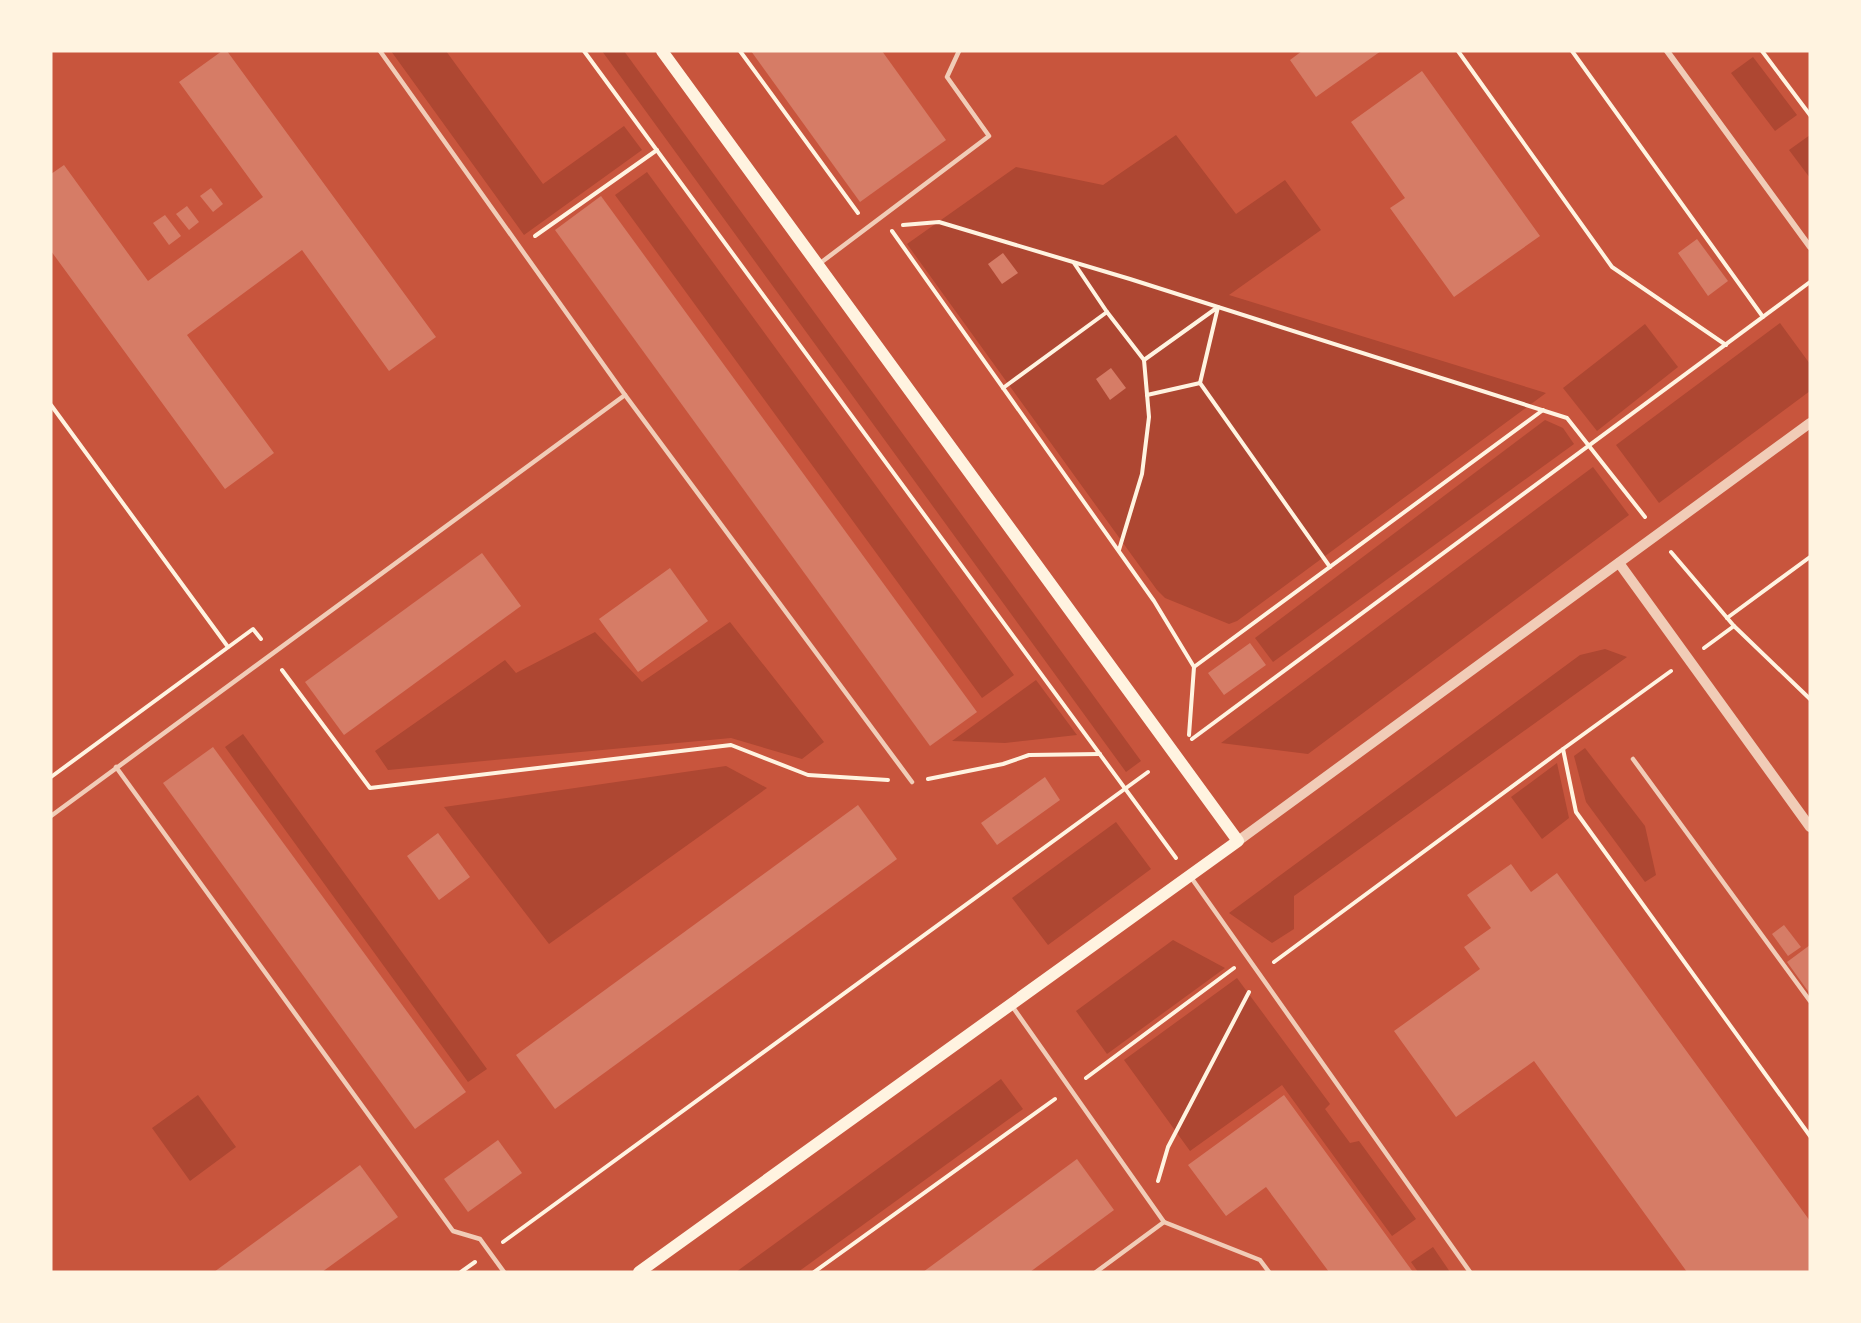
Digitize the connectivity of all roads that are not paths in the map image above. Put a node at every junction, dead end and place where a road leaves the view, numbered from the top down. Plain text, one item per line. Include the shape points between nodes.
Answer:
1 (380, 51) edge
2 (662, 51) edge
3 (959, 51) edge
4 (1667, 51) edge
5 (1810, 247) edge
6 (819, 264) junction
7 (625, 395) junction
8 (1810, 423) edge
9 (1619, 562) junction
10 (1633, 759) dead end
11 (117, 767) junction
12 (912, 782) road end
13 (51, 816) edge
14 (1810, 827) edge
15 (1238, 841) junction
16 (1190, 876) junction
17 (1810, 1001) edge
18 (1012, 1006) junction
19 (1164, 1222) junction
20 (504, 1272) edge
21 (639, 1272) edge
22 (1096, 1272) edge
23 (1269, 1272) edge
24 (1470, 1272) edge

1 - 7 lane
2 - 6 main road
3 - 6 lane via 947,77 989,136
4 - 5 street
6 - 15 main road
7 - 11 lane
7 - 12 lane
8 - 9 street
9 - 14 street
9 - 15 street
10 - 17 lane
11 - 13 lane
11 - 20 lane via 453,1231 480,1239
15 - 16 main road
16 - 18 main road
16 - 24 lane
18 - 19 lane
18 - 21 main road
19 - 22 lane
19 - 23 lane via 1260,1260

